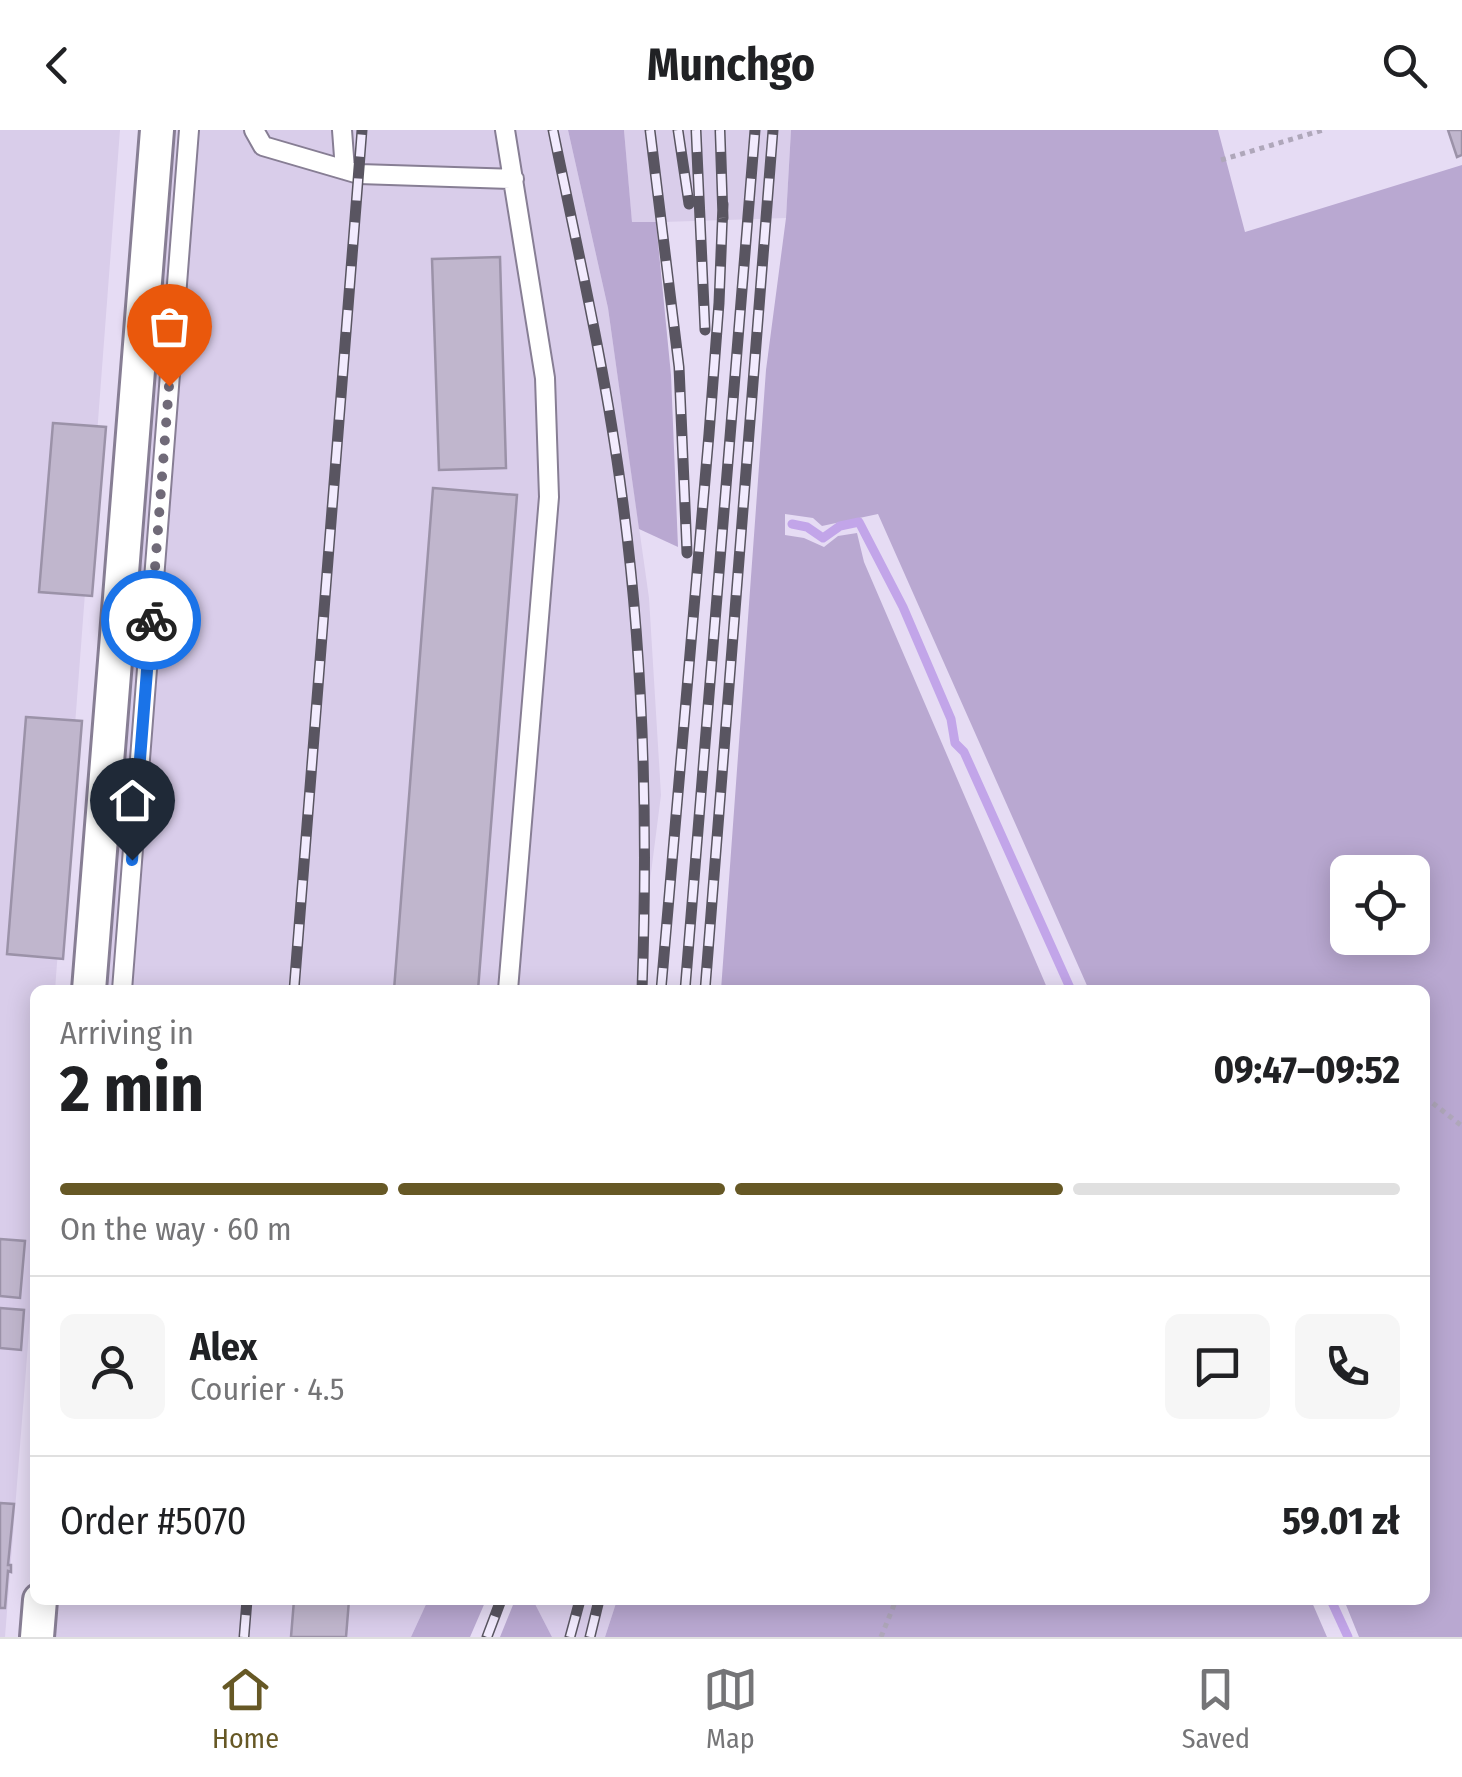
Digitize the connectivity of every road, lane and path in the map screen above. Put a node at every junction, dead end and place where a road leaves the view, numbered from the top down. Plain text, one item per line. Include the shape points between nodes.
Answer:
1 (156, 130) edge
2 (189, 130) edge
3 (254, 130) edge
4 (342, 130) edge
5 (505, 130) edge
6 (1323, 130) edge
7 (1221, 160) dead end
8 (345, 170) junction
9 (514, 179) junction
10 (147, 461) junction
11 (106, 984) edge
12 (508, 985) edge
13 (1430, 1100) edge
14 (1462, 1126) edge
15 (40, 1605) edge
16 (894, 1605) edge
17 (38, 1637) edge
18 (881, 1637) edge

1 - 10 street
2 - 10 lane
3 - 8 lane via 263,146
4 - 8 lane
5 - 9 lane
6 - 7 path
8 - 9 lane
9 - 12 lane via 545,378 549,497
10 - 11 street
13 - 14 path
15 - 17 street
16 - 18 path

